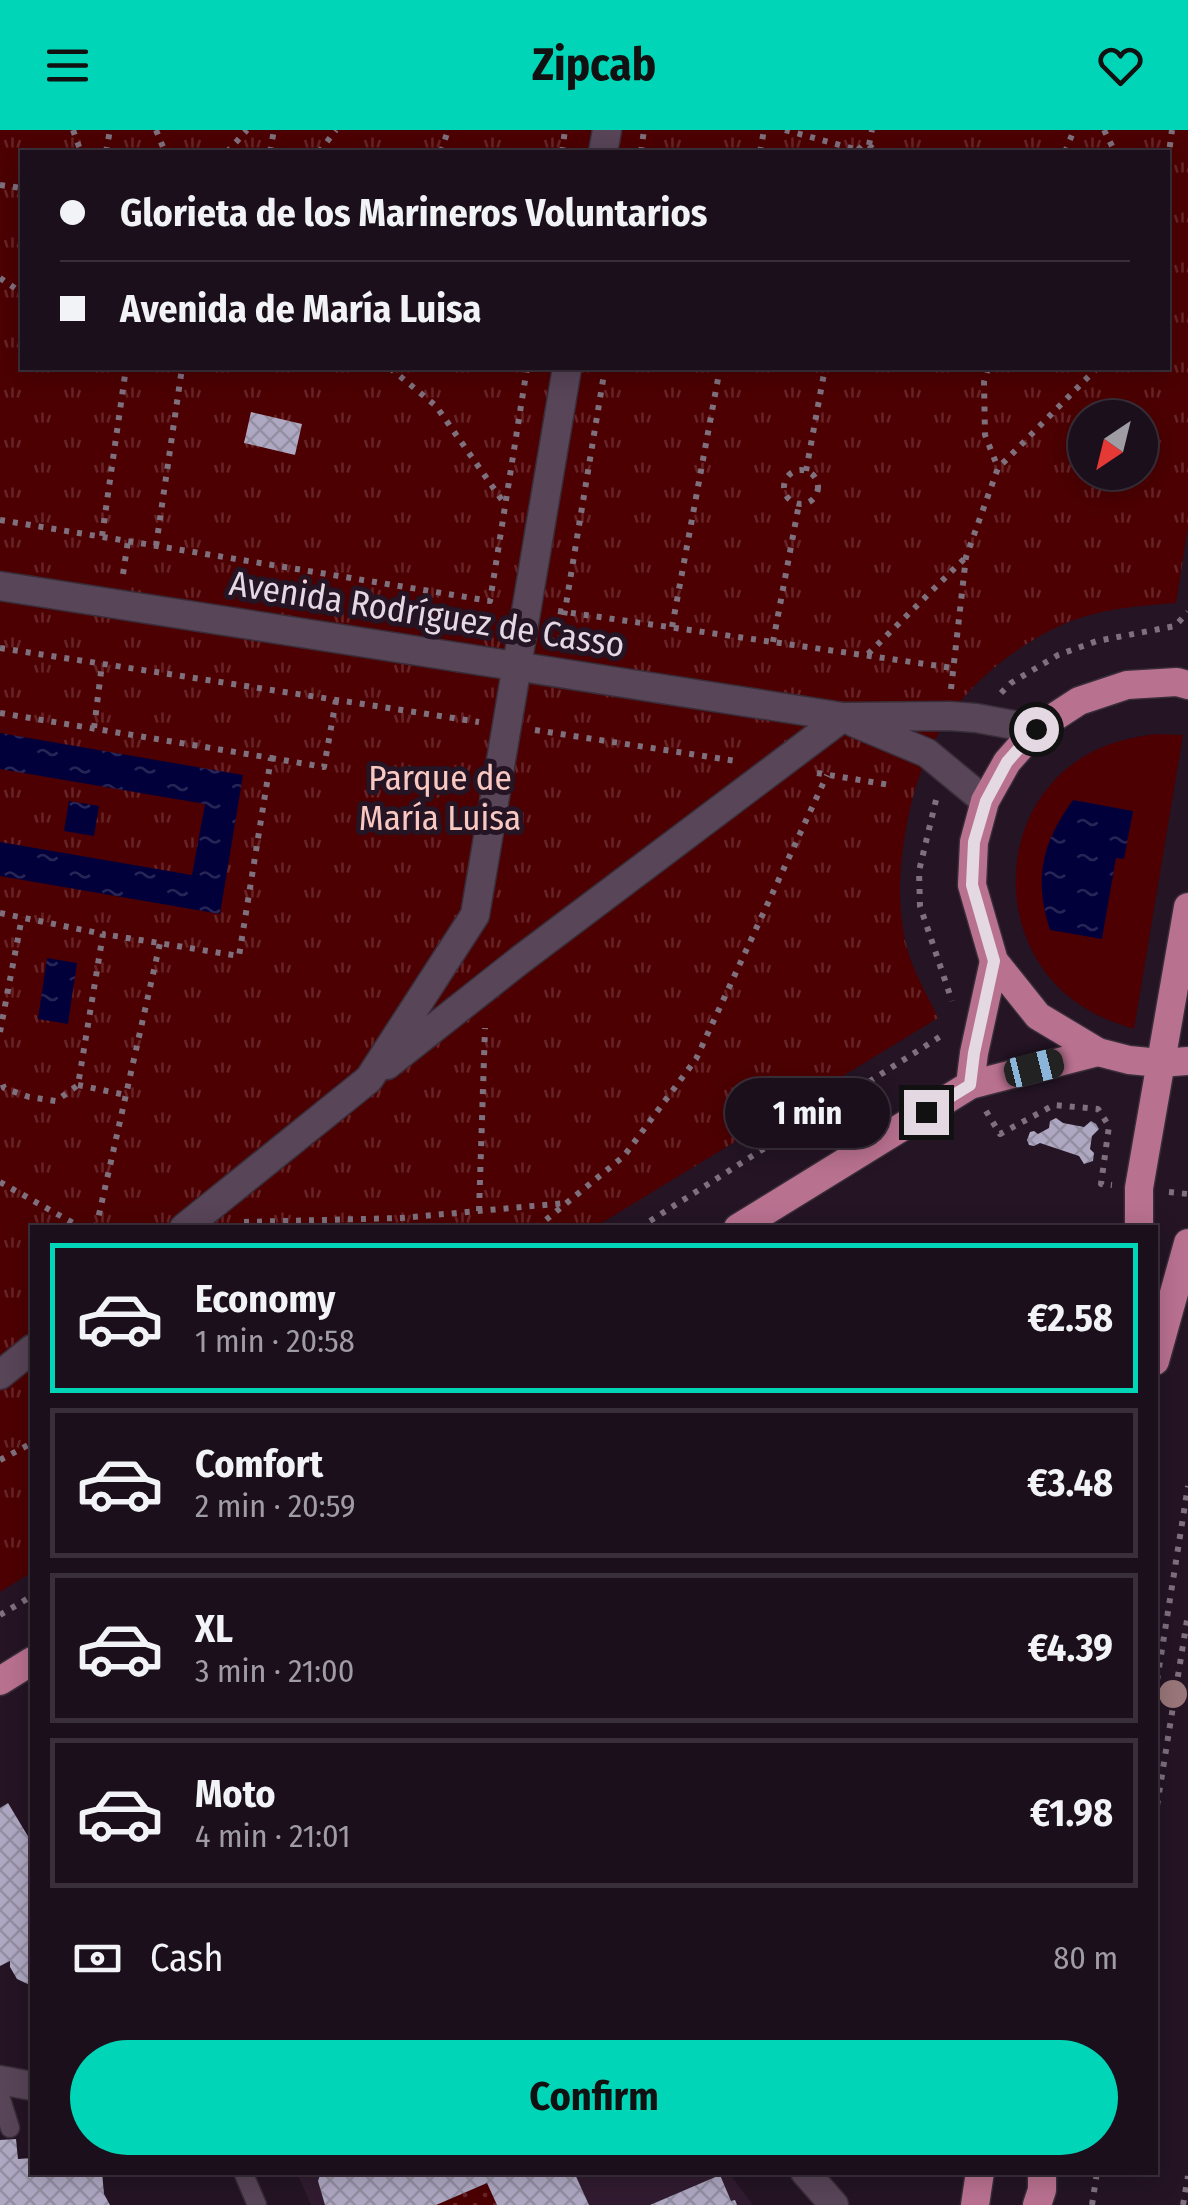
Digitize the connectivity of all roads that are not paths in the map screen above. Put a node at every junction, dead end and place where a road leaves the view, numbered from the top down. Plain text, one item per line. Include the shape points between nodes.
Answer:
1 (567, 370) edge
2 (0, 586) edge
3 (518, 666) junction
4 (1188, 685) edge
5 (843, 717) junction
6 (1036, 729) junction
7 (986, 801) junction
8 (1188, 908) edge
9 (994, 961) junction
10 (1098, 1052) junction
11 (1174, 1062) edge
12 (370, 1079) junction
13 (970, 1085) junction
14 (187, 1225) edge
15 (743, 1225) edge
16 (1139, 1225) edge
17 (1188, 1243) edge
18 (30, 1350) edge
19 (1158, 1350) edge
20 (0, 1374) edge
21 (30, 1662) edge
22 (0, 1681) edge
23 (0, 2080) edge
24 (30, 2086) edge
25 (0, 2096) edge
26 (10, 2128) dead end
27 (243, 2175) edge
28 (808, 2175) edge
29 (979, 2175) edge
30 (1042, 2175) edge
31 (257, 2205) edge
32 (834, 2205) edge
33 (974, 2205) edge
34 (1036, 2205) edge

1 - 3 street
2 - 3 street, Avenida Rodríguez de Casso
3 - 5 street, Avenida Rodríguez de Casso
3 - 12 street via 475,915
4 - 6 main road via 1126,685 1078,701
5 - 6 street via 962,717
5 - 7 street via 927,753
5 - 12 street
6 - 7 main road
7 - 9 main road via 974,842 972,885
8 - 11 main road
9 - 10 main road via 1038,1016
9 - 13 main road
10 - 11 main road
10 - 13 main road
11 - 16 main road via 1140,1188
12 - 14 street
13 - 15 main road
17 - 19 main road
18 - 20 street
21 - 22 main road
23 - 24 street
25 - 26 lane
27 - 31 lane
28 - 32 street
29 - 33 main road
30 - 34 main road

